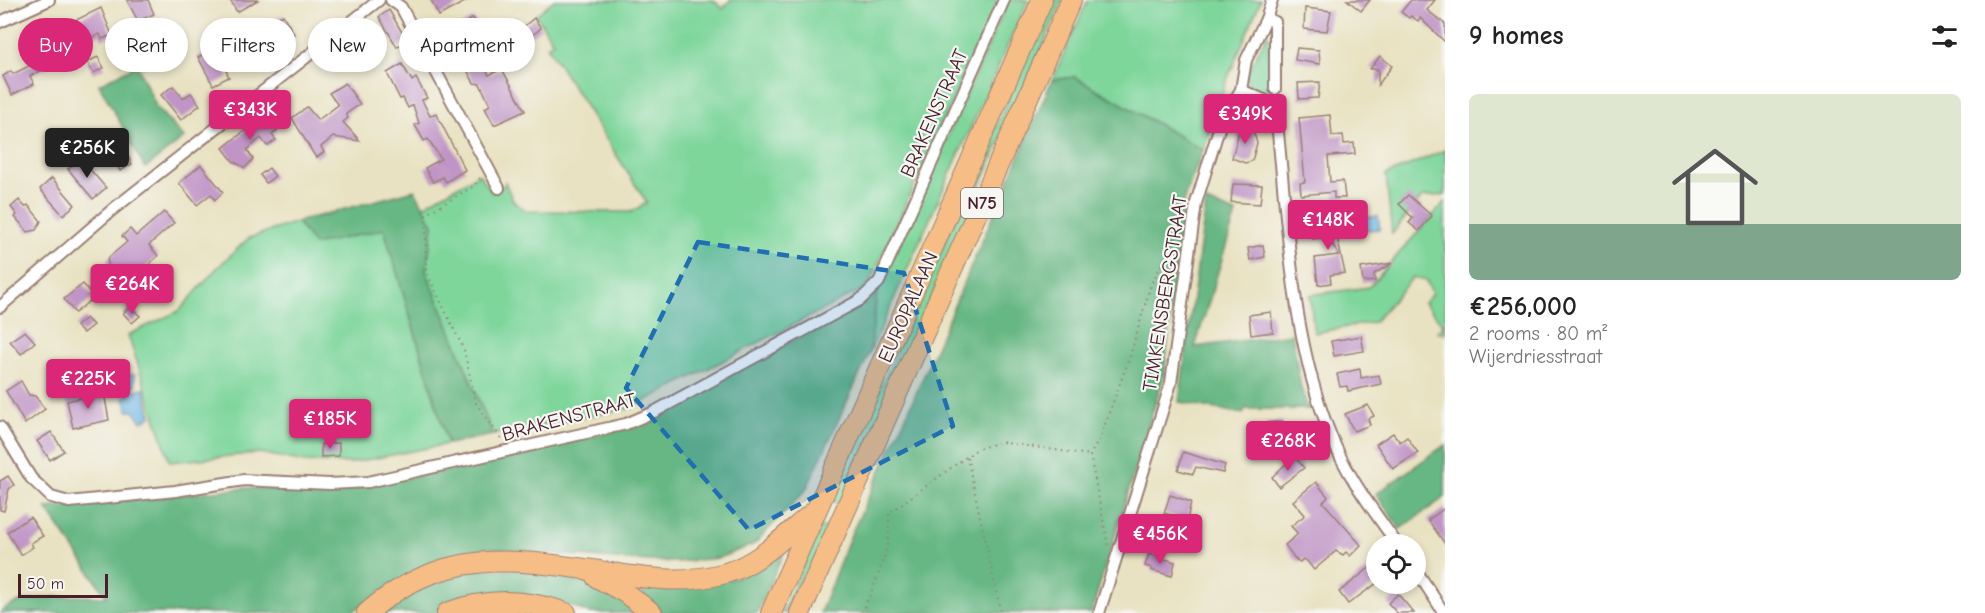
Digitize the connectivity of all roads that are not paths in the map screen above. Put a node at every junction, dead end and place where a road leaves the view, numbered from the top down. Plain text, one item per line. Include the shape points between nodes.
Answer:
1 (49, 0) edge
2 (379, 0) edge
3 (391, 0) edge
4 (1004, 0) edge
5 (1042, 0) edge
6 (1071, 0) edge
7 (1272, 0) edge
8 (1266, 20) junction
9 (0, 22) edge
10 (1275, 89) dead end
11 (1241, 90) junction
12 (499, 188) dead end
13 (0, 307) edge
14 (0, 427) edge
15 (819, 508) junction
16 (1390, 534) edge
17 (825, 558) junction
18 (581, 569) junction
19 (1426, 585) edge
20 (367, 613) edge
21 (447, 613) edge
22 (566, 613) edge
23 (652, 613) edge
24 (771, 613) edge
25 (800, 613) edge
26 (811, 613) edge
27 (1100, 613) edge
28 (1444, 613) edge

1 - 9 street
2 - 13 street via 112,210
3 - 12 street via 401,7
4 - 14 street, BRAKENSTRAAT via 872,291 626,424 368,482 244,480 69,502 51,497 31,478
5 - 15 highway, EUROPALAAN / N75
6 - 17 highway, EUROPALAAN / N75
7 - 8 street, TIMKENSBERGSTRAAT
8 - 10 street via 1275,22
8 - 11 street, TIMKENSBERGSTRAAT via 1246,60
11 - 16 street via 1264,100 1276,114 1299,319 1314,387 1331,438 1362,495
11 - 27 street, TIMKENSBERGSTRAAT via 1221,122 1196,203 1171,382
15 - 18 highway via 764,555 725,573 656,580
15 - 24 highway, EUROPALAAN / N75
17 - 25 highway, EUROPALAAN / N75
17 - 26 highway
18 - 20 highway via 503,560 474,562 418,579
18 - 23 highway via 624,592
19 - 28 street
21 - 22 highway via 499,602 547,606

